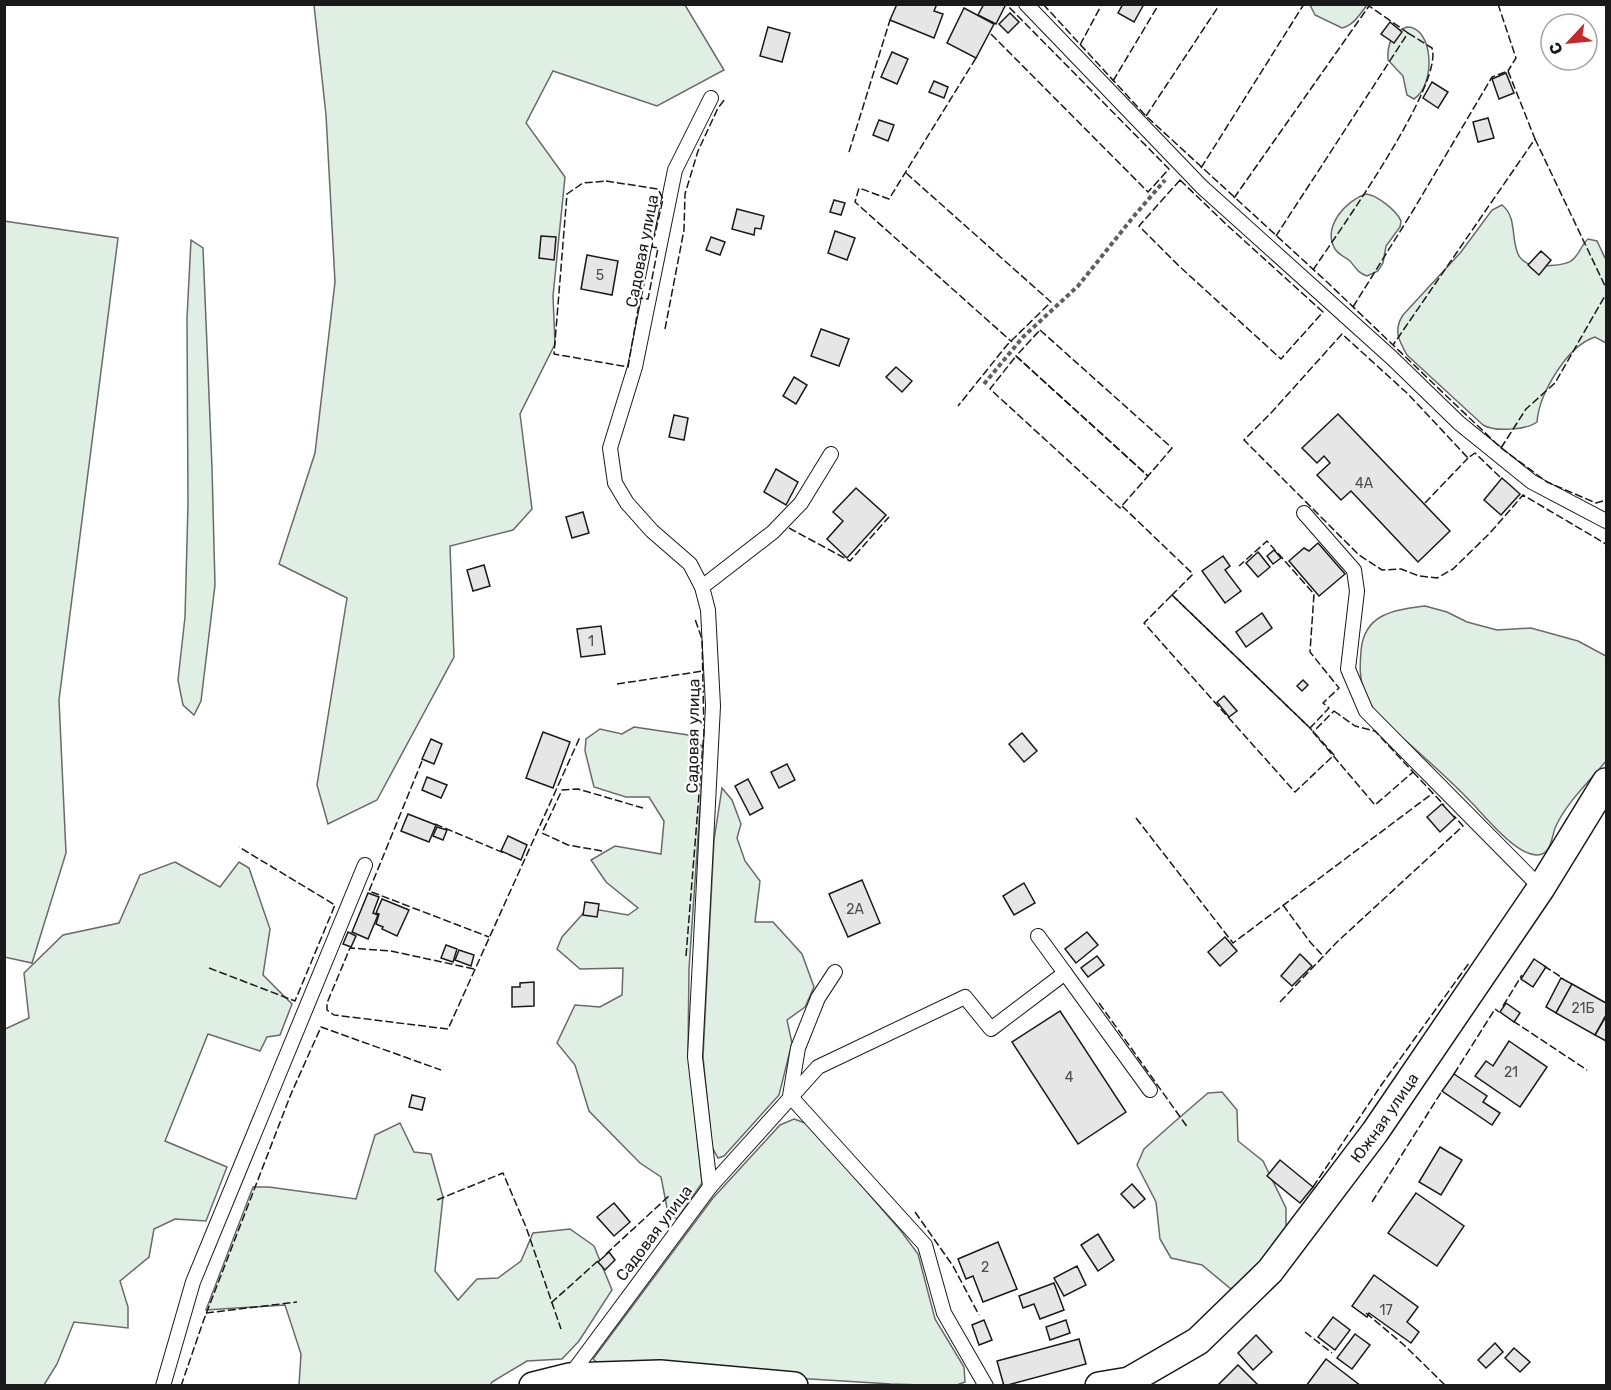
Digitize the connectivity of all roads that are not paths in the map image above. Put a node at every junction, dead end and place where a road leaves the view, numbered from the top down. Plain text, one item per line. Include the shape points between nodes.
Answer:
1 (1026, 4) edge
2 (711, 98) dead end
3 (831, 454) dead end
4 (1304, 513) dead end
5 (1606, 521) edge
6 (702, 587) junction
7 (1605, 788) edge
8 (365, 865) dead end
9 (1540, 888) junction
10 (1038, 936) dead end
11 (835, 972) dead end
12 (1065, 973) junction
13 (1150, 1090) dead end
14 (790, 1096) junction
15 (710, 1186) junction
16 (568, 1377) junction
17 (163, 1386) edge
18 (533, 1386) edge
19 (794, 1386) edge
20 (986, 1386) edge
21 (1099, 1386) edge

1 - 5 lane via 1202,187 1459,423 1532,482
2 - 6 lane, Садовая улица via 675,170 635,367 610,447 615,483 627,503 690,564
3 - 6 lane via 801,503 773,532
4 - 9 lane via 1354,570 1357,591 1348,669 1366,711
6 - 15 lane, Садовая улица via 708,610 713,706 695,1057
7 - 9 street, Южная улица
8 - 17 lane via 193,1282
9 - 21 street, Южная улица via 1375,1132 1270,1271 1198,1341 1129,1381
10 - 12 lane
11 - 14 lane via 818,998 798,1048
12 - 13 lane
12 - 14 lane via 991,1029 965,997 818,1067
14 - 15 lane
14 - 20 lane via 925,1245 944,1313
15 - 16 lane, Садовая улица
16 - 18 street
16 - 19 street via 660,1374

